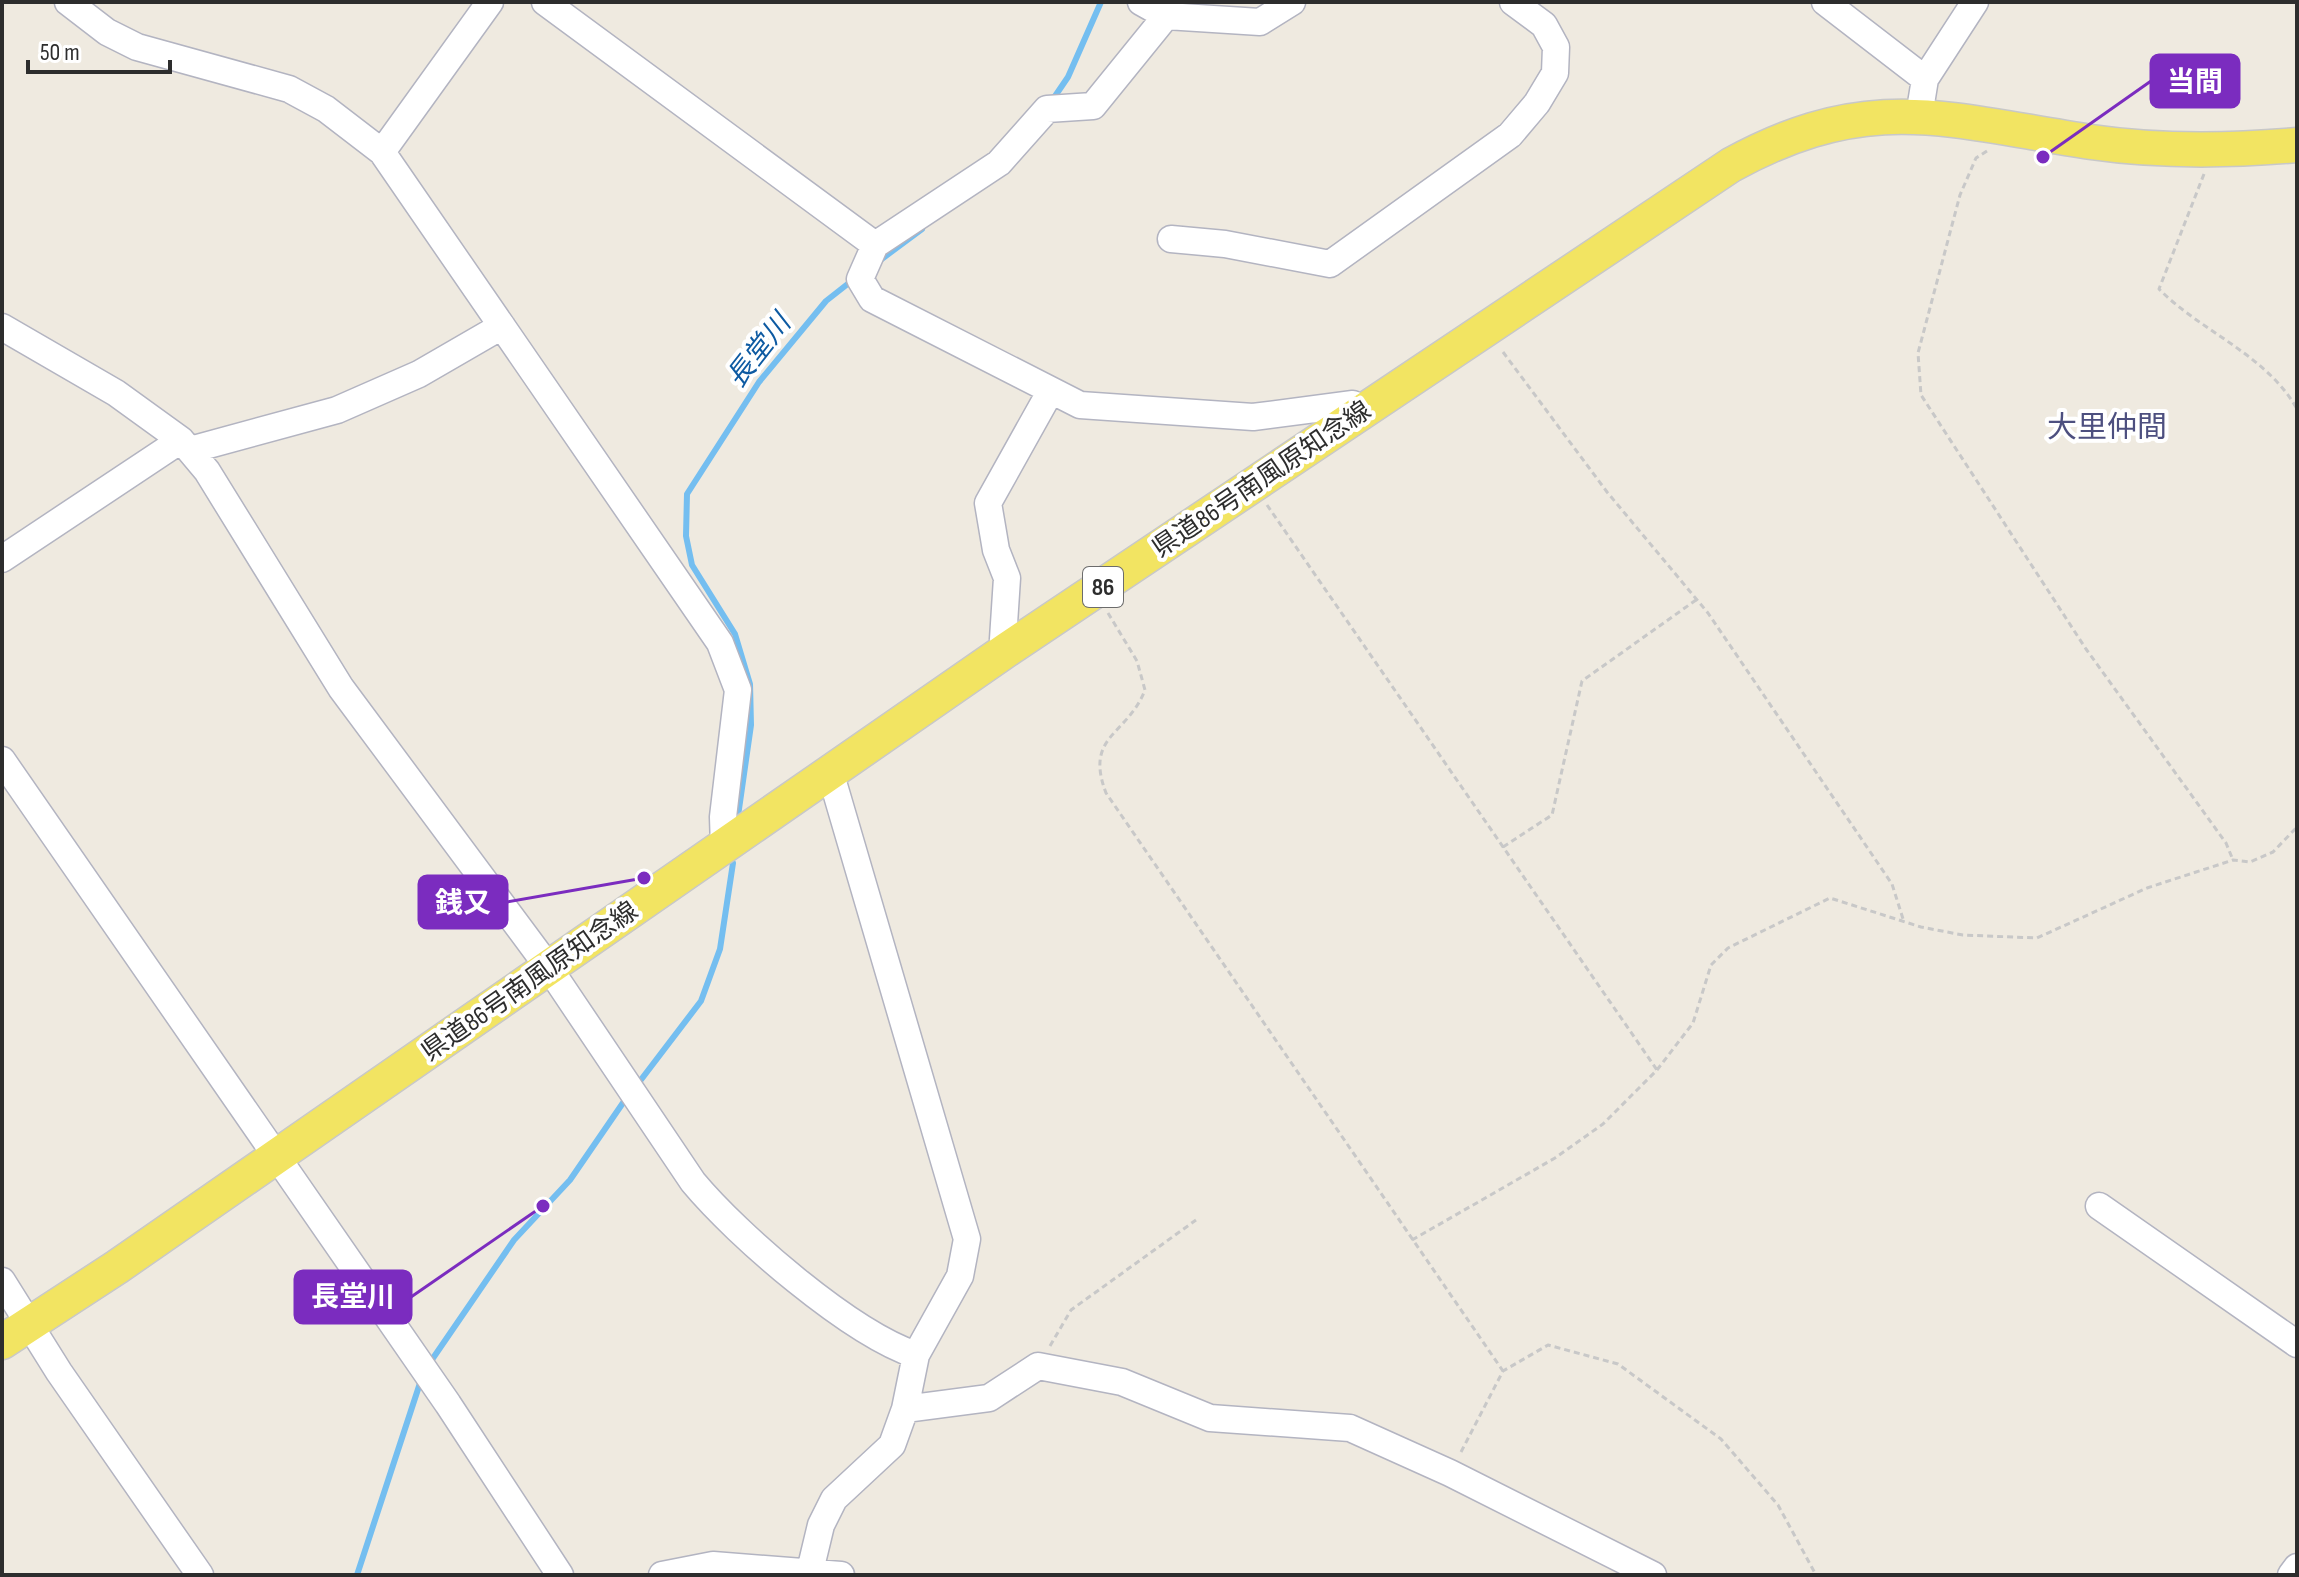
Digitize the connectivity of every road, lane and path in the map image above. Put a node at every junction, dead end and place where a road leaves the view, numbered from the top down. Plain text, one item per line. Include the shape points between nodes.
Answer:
1 (68, 2) edge
2 (490, 2) edge
3 (545, 2) edge
4 (1141, 2) edge
5 (1292, 2) edge
6 (1513, 2) edge
7 (1825, 2) edge
8 (1975, 2) edge
9 (1166, 16) junction
10 (1925, 79) junction
11 (1919, 116) junction
12 (2016, 128) junction
13 (2297, 145) edge
14 (382, 152) junction
15 (2213, 152) junction
16 (1171, 239) dead end
17 (875, 245) junction
18 (502, 326) junction
19 (2, 327) edge
20 (1486, 329) junction
21 (1050, 392) junction
22 (2297, 409) edge
23 (1366, 411) junction
24 (185, 445) junction
25 (1254, 485) junction
26 (2, 559) edge
27 (1095, 592) junction
28 (1696, 600) junction
29 (1008, 649) junction
30 (2, 760) edge
31 (831, 775) junction
32 (2297, 827) edge
33 (724, 847) junction
34 (1503, 847) junction
35 (2233, 860) junction
36 (1904, 922) junction
37 (549, 968) junction
38 (1657, 1070) junction
39 (277, 1155) junction
40 (2099, 1206) dead end
41 (1196, 1220) dead end
42 (1412, 1240) junction
43 (2, 1281) edge
44 (16, 1333) edge
45 (2297, 1344) edge
46 (916, 1355) junction
47 (1038, 1366) junction
48 (1503, 1371) junction
49 (905, 1409) junction
50 (1450, 1473) junction
51 (2297, 1567) edge
52 (810, 1573) edge
53 (200, 1575) edge
54 (560, 1575) edge
55 (662, 1575) edge
56 (841, 1575) edge
57 (1653, 1575) edge
58 (1816, 1575) edge
59 (2291, 1575) edge

1 - 14 street via 137,47 289,89 326,109
2 - 14 street
3 - 17 street
4 - 9 street
5 - 9 street via 1260,22
6 - 16 street via 1544,25 1556,47 1555,73 1537,103 1510,135 1330,264
7 - 10 street
8 - 10 street
9 - 17 street via 1093,106 1047,109 999,163
10 - 11 street
11 - 12 main road, 県道86号南風原知念線 / 86
11 - 20 main road, 県道86号南風原知念線 / 86 via 1834,122 1773,142
12 - 15 main road, 県道86号南風原知念線 / 86 via 2094,142
12 - 35 path via 1976,158 1960,195 1918,353 1921,395 2086,649
13 - 15 main road, 県道86号南風原知念線 / 86
14 - 18 street
15 - 22 path via 2159,289 2183,314 2256,364
17 - 21 street via 860,279 872,299
18 - 24 street via 419,374 337,410
18 - 33 street via 720,643 738,690
19 - 24 street via 82,371
20 - 23 main road, 県道86号南風原知念線 / 86
20 - 28 path via 1607,492
21 - 23 street via 1080,405 1253,417 1353,404
21 - 29 street via 988,503 1007,578 1003,639
23 - 25 main road, 県道86号南風原知念線 / 86
24 - 26 street
24 - 37 street via 229,502 341,688
25 - 27 main road, 県道86号南風原知念線 / 86
25 - 34 path
27 - 29 main road, 県道86号南風原知念線 / 86
27 - 42 path via 1137,661 1145,690 1100,749 1097,761 1106,793
28 - 34 path via 1582,681 1552,815
28 - 36 path via 1892,884
29 - 31 main road, 県道86号南風原知念線 / 86
30 - 39 street
31 - 33 main road, 県道86号南風原知念線 / 86
31 - 46 street via 967,1239 960,1276
32 - 35 path via 2273,852 2250,862
33 - 37 main road, 県道86号南風原知念線 / 86
34 - 38 path
35 - 36 path via 2147,888 2037,938 1963,935
36 - 38 path via 1830,898 1728,948 1711,965 1693,1023
37 - 39 main road, 県道86号南風原知念線 / 86
37 - 46 street via 717,1210 840,1313 886,1345
38 - 42 path via 1603,1124 1555,1158
39 - 44 main road, 県道86号南風原知念線 / 86
39 - 54 street
40 - 45 street
41 - 47 path via 1071,1310
42 - 48 path
43 - 44 street
44 - 53 street
46 - 49 street
47 - 49 street via 989,1398
47 - 50 street via 1122,1382 1210,1418 1350,1428
48 - 50 path
48 - 58 path via 1548,1345 1618,1364 1721,1439 1778,1505
49 - 52 street via 892,1445 834,1499 821,1525
50 - 57 street
51 - 59 street
52 - 55 street via 713,1565
52 - 56 street

